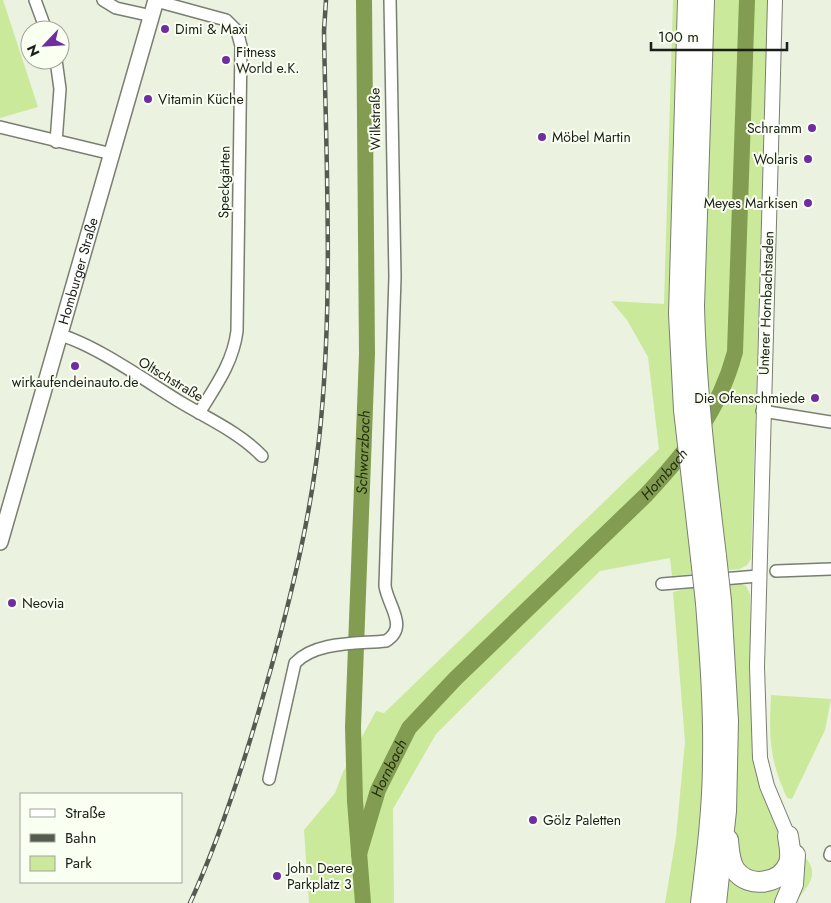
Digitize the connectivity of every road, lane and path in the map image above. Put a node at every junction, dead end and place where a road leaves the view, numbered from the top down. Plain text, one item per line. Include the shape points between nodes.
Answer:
1 (35, 0) edge
2 (103, 0) edge
3 (156, 0) edge
4 (390, 0) edge
5 (688, 0) edge
6 (704, 0) edge
7 (775, 0) edge
8 (152, 16) junction
9 (42, 20) edge
10 (57, 70) edge
11 (0, 127) edge
12 (56, 142) junction
13 (112, 154) junction
14 (60, 335) junction
15 (762, 411) junction
16 (199, 413) junction
17 (831, 422) edge
18 (262, 456) dead end
19 (0, 542) edge
20 (708, 557) junction
21 (831, 569) edge
22 (776, 571) dead end
23 (758, 576) junction
24 (662, 584) dead end
25 (713, 602) junction
26 (269, 779) dead end
27 (726, 811) junction
28 (788, 836) junction
29 (701, 903) edge
30 (716, 903) edge
31 (785, 903) edge

1 - 9 street
2 - 8 street via 116,8
3 - 8 main road, Homburger Straße
3 - 16 street, Speckgärten via 226,20 237,32 241,46 237,331 227,366
4 - 26 street, Wilkstraße via 394,237 385,586 398,627 394,636 386,641 304,654 295,663
5 - 20 highway via 679,314 693,496
6 - 20 highway via 694,306
7 - 15 street, Unterer Hornbachstaden
8 - 13 main road, Homburger Straße
10 - 12 street via 60,89
11 - 12 street
12 - 13 street
13 - 14 main road, Homburger Straße
14 - 16 street, Oltschstraße via 102,355
14 - 19 main road, Homburger Straße
15 - 17 street
15 - 23 street, Unterer Hornbachstaden
16 - 18 street, Oltschstraße via 246,441
20 - 25 highway, bridge
21 - 22 street
23 - 24 street
23 - 28 street, Unterer Hornbachstaden via 760,758 767,786
25 - 27 highway via 728,721
25 - 29 highway via 713,759 710,831
27 - 28 highway via 730,858 744,879 768,881 785,870 791,855
27 - 30 highway
28 - 31 highway via 796,862 793,884

